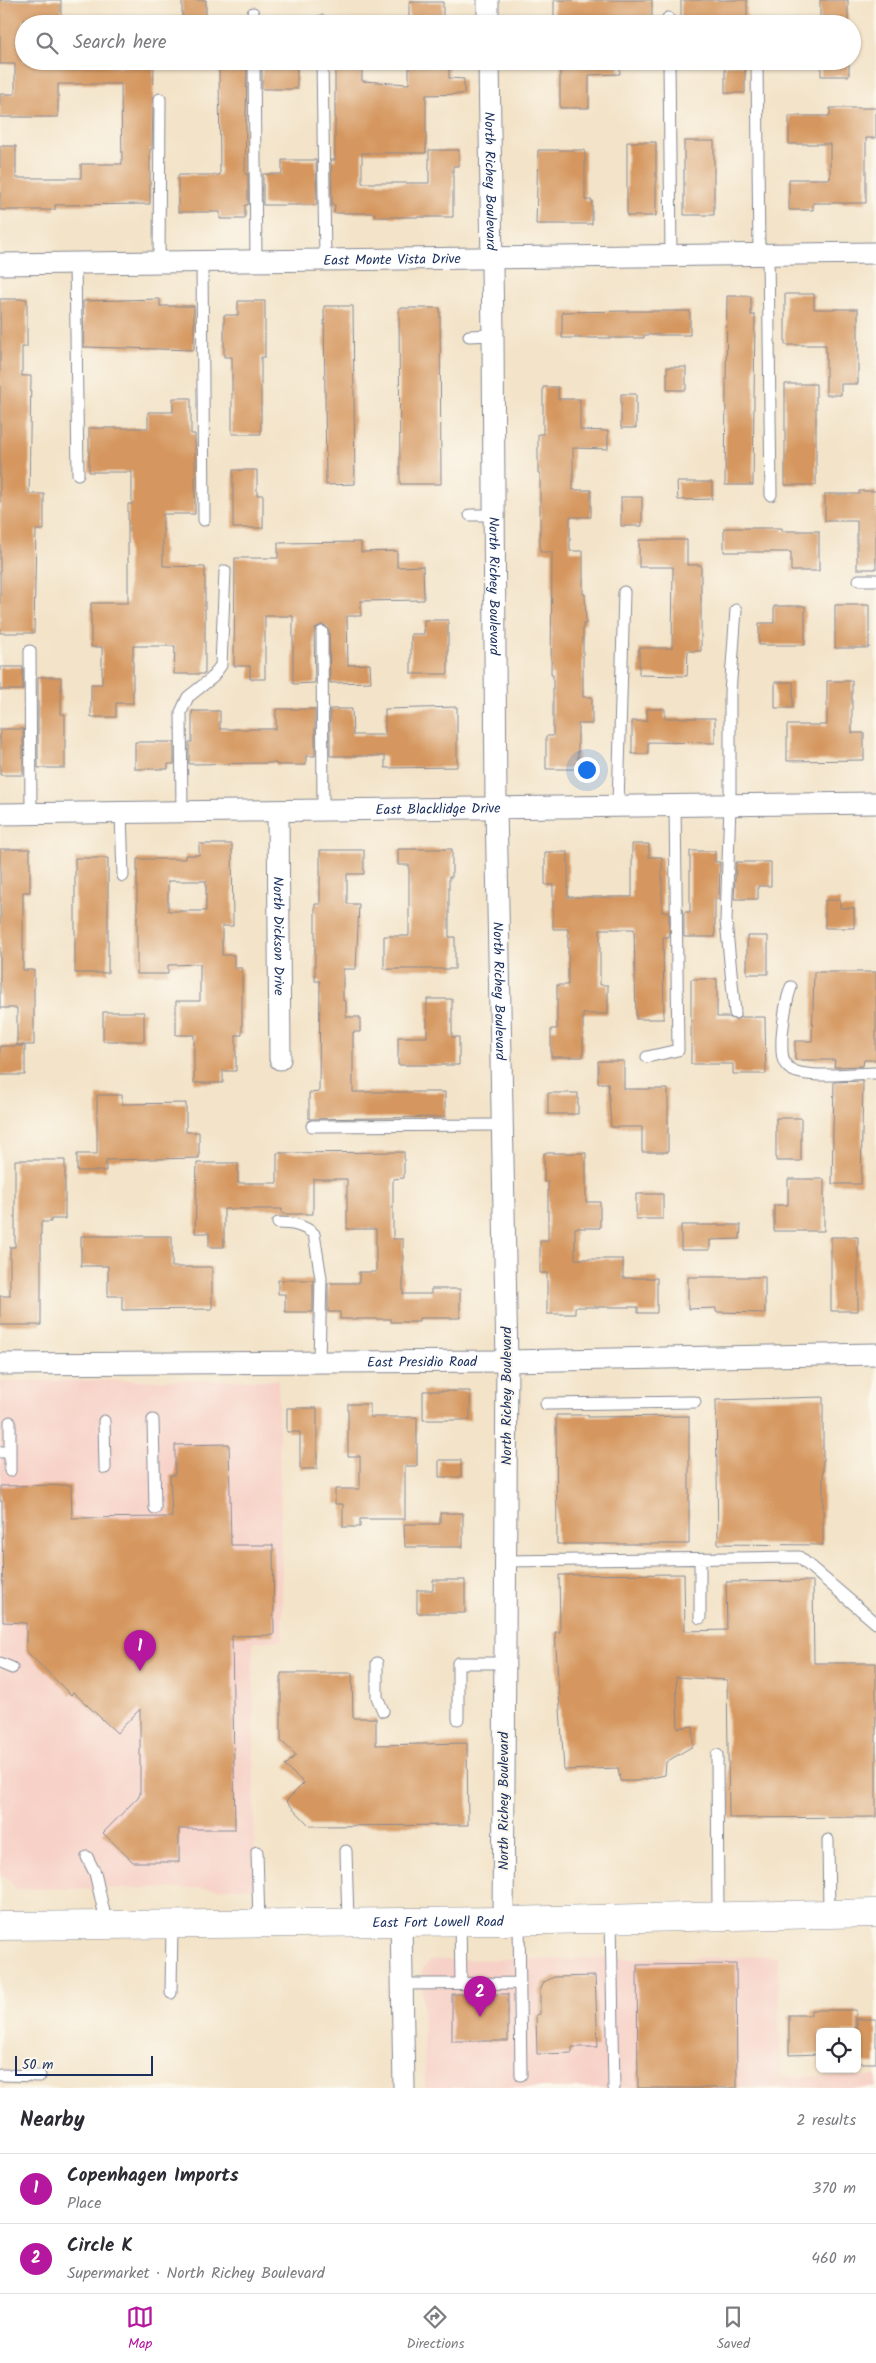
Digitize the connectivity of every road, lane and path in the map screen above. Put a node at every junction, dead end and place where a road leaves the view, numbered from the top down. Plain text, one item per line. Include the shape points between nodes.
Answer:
1 (488, 0) edge
2 (488, 15) edge
3 (254, 70) edge
4 (322, 70) edge
5 (489, 70) edge
6 (669, 70) edge
7 (757, 70) edge
8 (160, 100) dead end
9 (876, 253) edge
10 (764, 255) junction
11 (671, 256) junction
12 (491, 258) junction
13 (256, 260) junction
14 (325, 260) junction
15 (202, 261) junction
16 (159, 262) junction
17 (75, 263) junction
18 (0, 264) edge
19 (493, 335) junction
20 (469, 336) dead end
21 (78, 474) dead end
22 (772, 495) dead end
23 (470, 515) dead end
24 (495, 515) junction
25 (204, 520) dead end
26 (225, 571) dead end
27 (860, 580) dead end
28 (876, 580) edge
29 (624, 592) dead end
30 (736, 610) dead end
31 (322, 632) dead end
32 (30, 651) dead end
33 (876, 803) edge
34 (675, 804) junction
35 (730, 804) junction
36 (618, 805) junction
37 (496, 807) junction
38 (323, 811) junction
39 (182, 812) junction
40 (278, 812) junction
41 (31, 813) junction
42 (121, 813) junction
43 (0, 814) edge
44 (123, 876) dead end
45 (791, 987) dead end
46 (735, 1013) dead end
47 (646, 1057) dead end
48 (280, 1059) dead end
49 (876, 1073) edge
50 (502, 1125) junction
51 (312, 1126) dead end
52 (278, 1224) dead end
53 (876, 1354) edge
54 (319, 1361) junction
55 (507, 1361) junction
56 (0, 1364) edge
57 (695, 1402) dead end
58 (546, 1404) dead end
59 (153, 1420) dead end
60 (104, 1421) dead end
61 (10, 1422) dead end
62 (5, 1452) edge
63 (105, 1468) dead end
64 (10, 1471) dead end
65 (155, 1508) dead end
66 (700, 1559) junction
67 (505, 1561) junction
68 (700, 1618) dead end
69 (876, 1623) edge
70 (0, 1663) edge
71 (377, 1663) dead end
72 (503, 1663) junction
73 (12, 1668) dead end
74 (383, 1711) dead end
75 (458, 1720) dead end
76 (717, 1755) dead end
77 (828, 1840) dead end
78 (346, 1851) dead end
79 (257, 1852) dead end
80 (88, 1857) dead end
81 (876, 1913) edge
82 (829, 1914) junction
83 (718, 1916) junction
84 (611, 1918) junction
85 (401, 1920) junction
86 (460, 1920) junction
87 (511, 1920) junction
88 (348, 1921) junction
89 (259, 1922) junction
90 (107, 1924) junction
91 (172, 1924) junction
92 (0, 1926) edge
93 (520, 1982) junction
94 (461, 1983) junction
95 (402, 1984) junction
96 (171, 1993) dead end
97 (0, 2075) edge
98 (521, 2075) dead end
99 (40, 2076) dead end
100 (404, 2088) edge
101 (614, 2088) edge

1 - 2 street
3 - 13 lane
4 - 14 lane
5 - 12 street, North Richey Boulevard
6 - 11 lane
7 - 10 lane
8 - 16 lane
9 - 10 street, East Monte Vista Drive
10 - 11 street, East Monte Vista Drive
10 - 22 lane
11 - 12 street, East Monte Vista Drive
12 - 14 street, East Monte Vista Drive
12 - 19 street, North Richey Boulevard
13 - 14 street, East Monte Vista Drive
13 - 15 street, East Monte Vista Drive
15 - 16 street, East Monte Vista Drive
15 - 25 lane
16 - 17 street, East Monte Vista Drive
17 - 18 street, East Monte Vista Drive
17 - 21 lane
19 - 20 lane
19 - 24 street, North Richey Boulevard
23 - 24 lane
24 - 37 street, North Richey Boulevard
26 - 39 lane via 222,665 212,678 188,697 182,712
27 - 28 lane
29 - 36 lane
30 - 35 lane via 730,693
31 - 38 lane
32 - 41 lane
33 - 35 street, East Blacklidge Drive
34 - 35 street, East Blacklidge Drive
34 - 36 street, East Blacklidge Drive
34 - 47 lane via 678,1050
35 - 46 lane via 726,921
36 - 37 street, East Blacklidge Drive
37 - 38 street, East Blacklidge Drive
37 - 50 street, North Richey Boulevard
38 - 40 street, East Blacklidge Drive
39 - 40 street, East Blacklidge Drive
39 - 42 street, East Blacklidge Drive
40 - 48 street, North Dickson Drive
41 - 42 street, East Blacklidge Drive
41 - 43 street, East Blacklidge Drive
42 - 44 lane
45 - 49 lane via 785,1003 782,1039 783,1060 789,1069 804,1074
50 - 51 lane
50 - 55 street, North Richey Boulevard
52 - 54 lane via 293,1224 314,1234 321,1278
53 - 55 street, East Presidio Road
54 - 55 street, East Presidio Road
54 - 56 street, East Presidio Road
55 - 67 street, North Richey Boulevard
57 - 58 lane
59 - 65 lane
60 - 63 lane
61 - 62 lane
62 - 64 lane
66 - 67 lane
66 - 68 lane
66 - 69 lane via 799,1557
67 - 72 street, North Richey Boulevard
70 - 73 lane
71 - 74 lane via 377,1697
72 - 75 lane via 458,1663
72 - 87 street, North Richey Boulevard
76 - 83 lane
77 - 82 lane
78 - 88 lane
79 - 89 lane
80 - 90 lane
81 - 82 main road, East Fort Lowell Road
82 - 83 main road, East Fort Lowell Road
83 - 84 main road, East Fort Lowell Road
84 - 87 main road, East Fort Lowell Road
84 - 101 lane
85 - 86 main road, East Fort Lowell Road
85 - 88 main road, East Fort Lowell Road
85 - 95 street
86 - 87 main road, East Fort Lowell Road
86 - 94 lane
87 - 93 lane
88 - 89 main road, East Fort Lowell Road
89 - 91 main road, East Fort Lowell Road
90 - 91 main road, East Fort Lowell Road
90 - 92 main road, East Fort Lowell Road
91 - 96 lane
93 - 94 lane
93 - 98 lane
94 - 95 lane
95 - 100 street
97 - 99 lane

